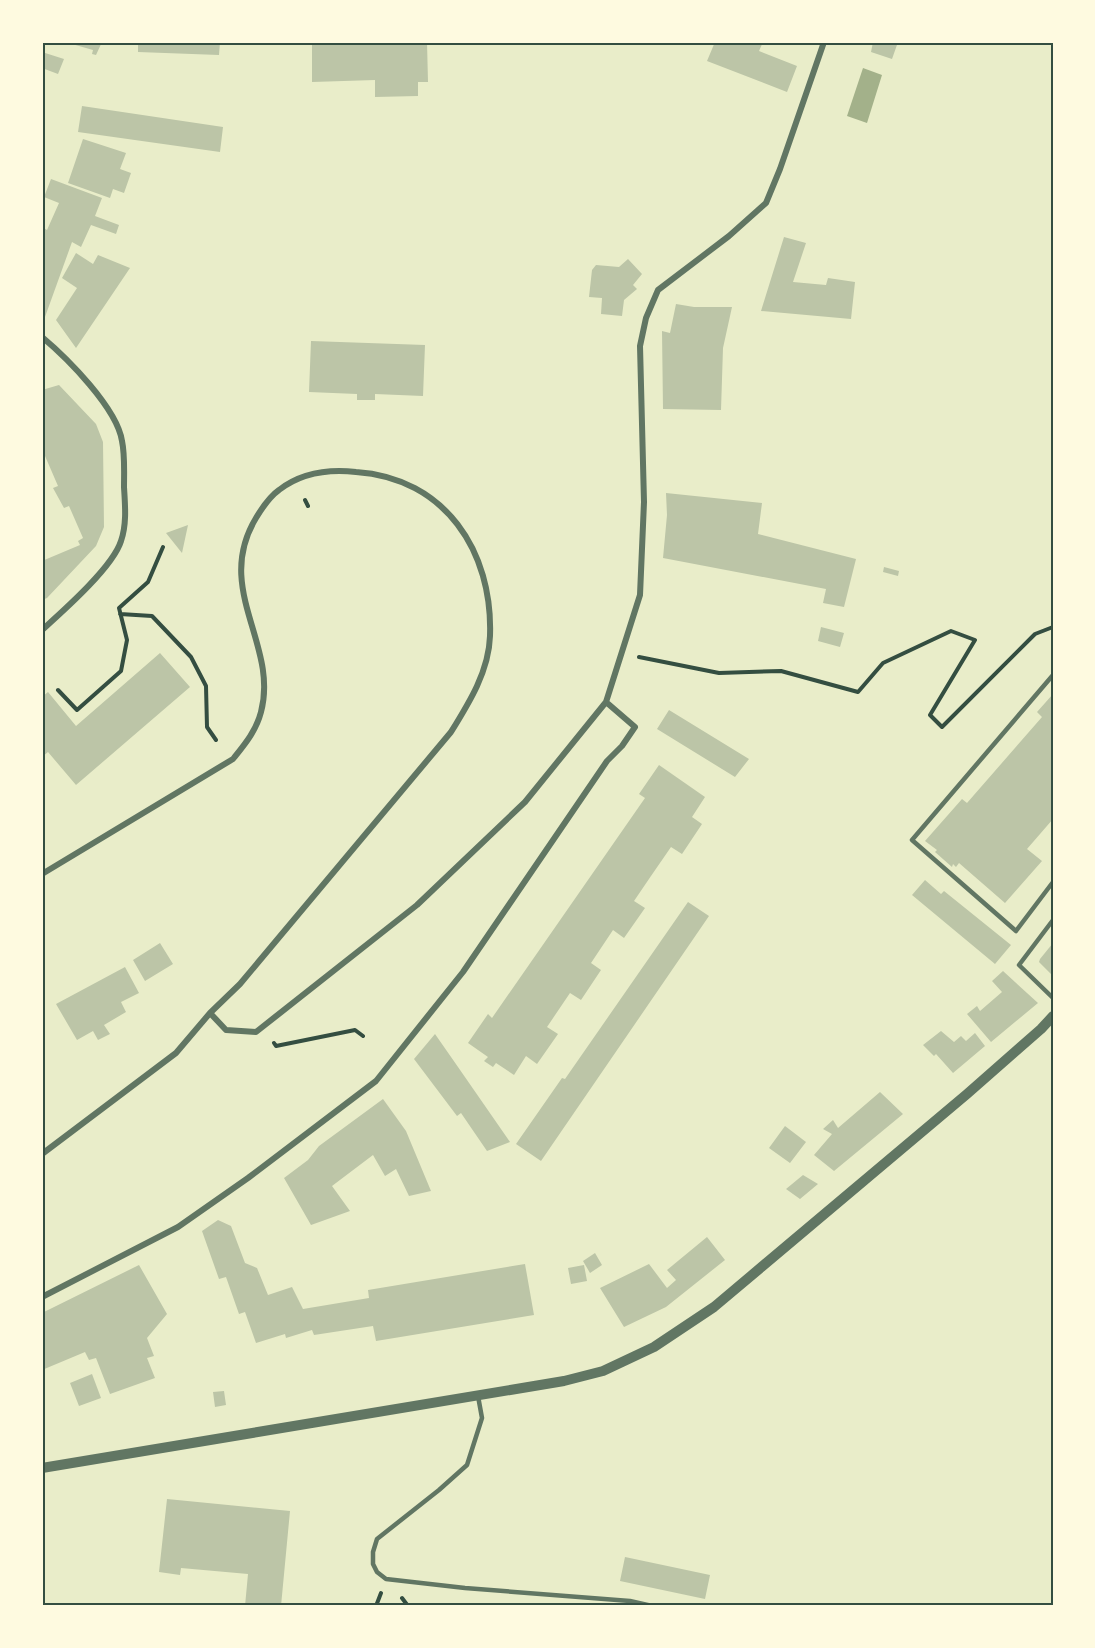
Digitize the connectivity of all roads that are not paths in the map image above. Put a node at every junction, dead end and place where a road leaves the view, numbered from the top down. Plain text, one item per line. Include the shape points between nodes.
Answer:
1 (824, 42) edge
2 (42, 337) edge
3 (42, 630) edge
4 (1053, 675) edge
5 (606, 702) junction
6 (42, 874) edge
7 (1053, 882) edge
8 (1053, 920) edge
9 (1053, 998) edge
10 (210, 1013) junction
11 (1053, 1016) edge
12 (42, 1154) edge
13 (42, 1296) edge
14 (478, 1396) junction
15 (42, 1468) edge
16 (652, 1606) edge

1 - 5 street via 766,203 658,290 646,318 640,346 644,502 640,595
2 - 3 street via 112,412 122,439 125,511 121,542 111,559
4 - 7 lane via 912,840 1016,932
5 - 10 street via 525,802 417,905 283,1011 256,1032 226,1030
5 - 13 street via 635,727 607,761 462,972 376,1081 178,1227
6 - 10 street via 233,759 251,737 261,712 264,685 261,654 244,601 240,565 247,533 277,491 317,473 377,473 421,490 449,513 469,541 490,605 490,639 475,691 451,732 240,984
8 - 9 lane via 1019,965
10 - 12 street via 176,1053
11 - 14 street via 975,1087 714,1307 672,1337 603,1371
14 - 15 street
14 - 16 lane via 482,1418 466,1465 377,1539 373,1552 377,1572 386,1579

